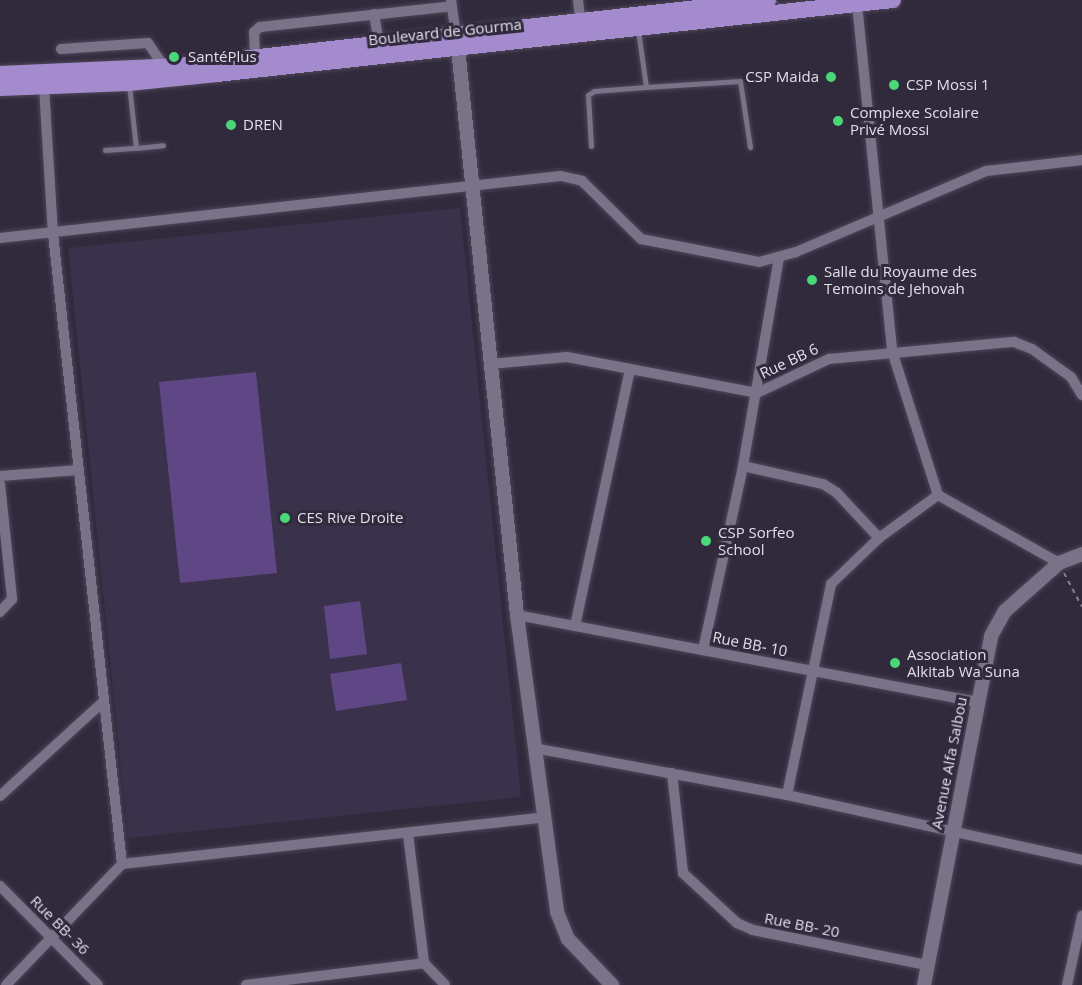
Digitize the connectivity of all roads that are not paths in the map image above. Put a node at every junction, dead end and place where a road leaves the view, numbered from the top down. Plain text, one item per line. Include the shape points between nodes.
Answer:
1 (578, 0) edge
2 (768, 0) edge
3 (893, 0) edge
4 (451, 3) edge
5 (857, 4) junction
6 (375, 15) junction
7 (580, 20) junction
8 (638, 29) junction
9 (457, 41) junction
10 (379, 43) junction
11 (61, 49) dead end
12 (255, 58) junction
13 (164, 67) junction
14 (0, 74) edge
15 (129, 83) junction
16 (44, 87) junction
17 (646, 87) junction
18 (0, 88) edge
19 (164, 145) dead end
20 (591, 146) dead end
21 (750, 147) dead end
22 (135, 148) junction
23 (105, 150) dead end
24 (1082, 160) edge
25 (474, 186) junction
26 (879, 214) junction
27 (53, 234) junction
28 (0, 238) edge
29 (779, 257) junction
30 (892, 351) junction
31 (490, 364) junction
32 (630, 369) junction
33 (757, 393) junction
34 (1082, 395) edge
35 (743, 466) junction
36 (79, 470) junction
37 (0, 476) edge
38 (0, 484) edge
39 (938, 495) junction
40 (879, 538) junction
41 (1082, 554) edge
42 (1059, 562) junction
43 (0, 612) edge
44 (517, 615) junction
45 (575, 626) junction
46 (703, 650) junction
47 (812, 671) junction
48 (104, 701) junction
49 (978, 702) junction
50 (534, 748) junction
51 (672, 773) junction
52 (787, 795) junction
53 (0, 796) edge
54 (542, 818) junction
55 (953, 830) junction
56 (408, 834) junction
57 (1082, 860) edge
58 (122, 864) junction
59 (0, 886) edge
60 (1082, 916) edge
61 (51, 936) junction
62 (424, 963) junction
63 (927, 965) junction
64 (6, 985) edge
65 (98, 985) edge
66 (246, 985) edge
67 (445, 985) edge
68 (612, 985) edge
69 (924, 985) edge
70 (1067, 985) edge

1 - 7 street
2 - 7 highway, Boulevard de Gourma
3 - 5 highway, Boulevard de Gourma
4 - 6 street
4 - 9 street
5 - 8 highway, Boulevard de Gourma
5 - 26 street
6 - 10 street
6 - 12 street via 261,27 254,32
7 - 9 highway, Boulevard de Gourma
8 - 9 highway, Boulevard de Gourma
8 - 17 lane
9 - 10 highway, Boulevard de Gourma
9 - 15 highway, Boulevard de Gourma
9 - 25 street
10 - 12 highway, Boulevard de Gourma
11 - 13 street via 148,44
12 - 13 highway, Boulevard de Gourma
13 - 14 highway, Boulevard de Gourma
15 - 16 highway, Boulevard de Gourma
15 - 22 lane
16 - 18 highway, Boulevard de Gourma
16 - 27 street
17 - 20 lane via 594,91 588,95
17 - 21 lane via 740,81
19 - 22 lane
22 - 23 lane
24 - 26 street via 986,171
25 - 27 street
25 - 29 street via 572,176 582,181 641,239 759,262
25 - 31 street
26 - 29 street
26 - 30 street
27 - 28 street
27 - 36 street
29 - 33 street
30 - 33 street, Rue BB 6 via 823,361
30 - 34 street, Rue BB 6 via 1014,342 1032,348 1071,377
30 - 39 street
31 - 32 street, Rue BB 6 via 567,357
31 - 44 street
32 - 33 street, Rue BB 6
32 - 45 street
33 - 35 street
35 - 40 street via 823,484 836,492
35 - 46 street
36 - 37 street
36 - 48 street
38 - 43 street via 12,599
39 - 40 street
39 - 42 street
40 - 47 street via 831,584
41 - 42 street, Avenue Alfa Saibou
42 - 49 street, Avenue Alfa Saibou via 996,623
44 - 45 street, Rue BB- 10
44 - 50 street
45 - 46 street, Rue BB- 10
46 - 47 street, Rue BB- 10
47 - 49 street, Rue BB- 10
47 - 52 street
48 - 53 street
48 - 58 street
49 - 55 street, Avenue Alfa Saibou
50 - 51 street
50 - 54 street
51 - 52 street
51 - 63 street, Rue BB- 20 via 684,873 737,922 753,930
52 - 55 street
54 - 56 street
54 - 68 street via 561,926 568,939
55 - 57 street
55 - 63 street, Avenue Alfa Saibou
56 - 58 street
56 - 62 street
58 - 61 street
59 - 61 street, Rue BB- 36
60 - 70 street
61 - 64 street
61 - 65 street, Rue BB- 36
62 - 66 street
62 - 67 street
63 - 69 street, Avenue Alfa Saibou

